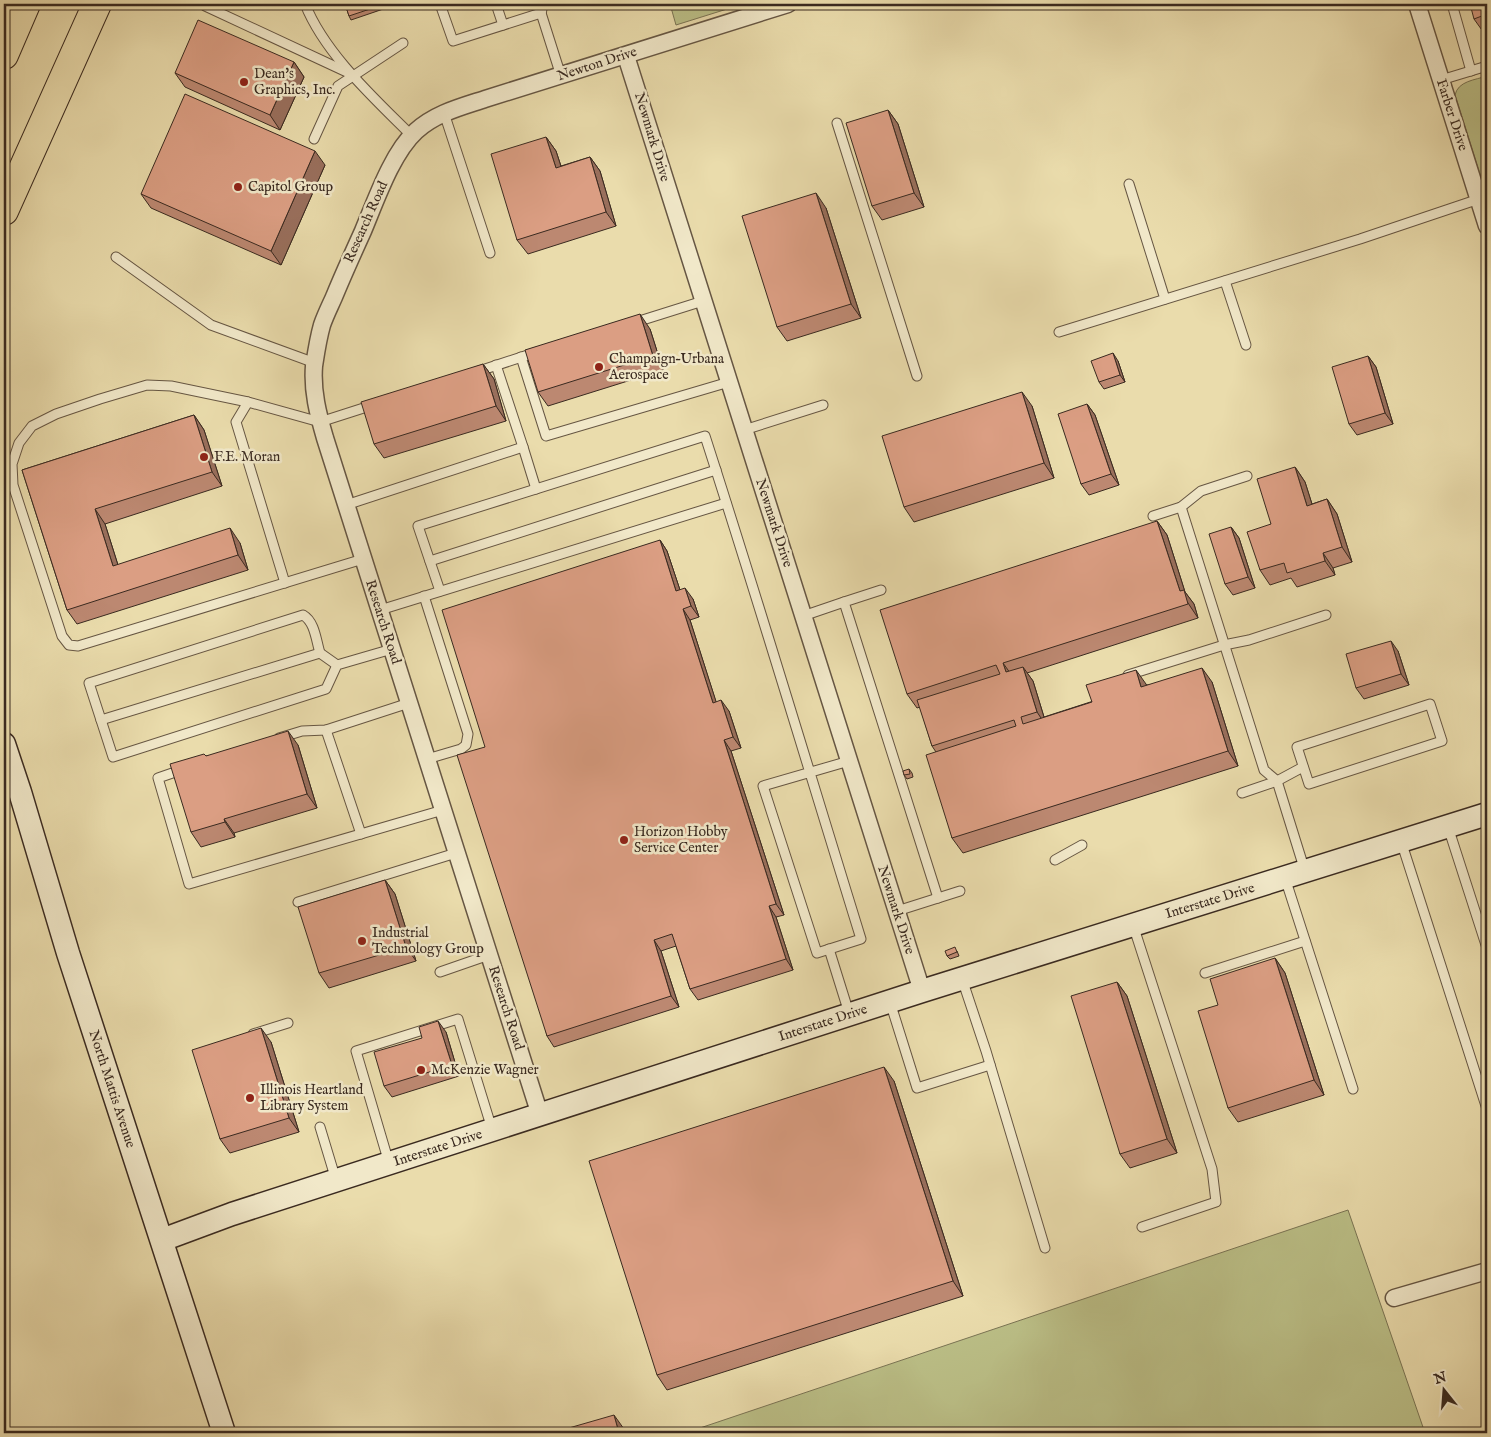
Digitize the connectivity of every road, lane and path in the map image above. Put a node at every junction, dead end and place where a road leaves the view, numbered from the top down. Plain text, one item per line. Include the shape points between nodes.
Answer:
1 (26, 4) edge
2 (96, 4) edge
3 (305, 4) edge
4 (440, 4) edge
5 (496, 4) edge
6 (543, 4) edge
7 (788, 4) edge
8 (1417, 4) edge
9 (1452, 4) edge
10 (205, 6) dead end
11 (541, 14) junction
12 (503, 25) junction
13 (403, 44) dead end
14 (4, 55) edge
15 (626, 56) junction
16 (1487, 66) edge
17 (1471, 71) junction
18 (353, 75) junction
19 (561, 76) junction
20 (1441, 80) junction
21 (444, 113) junction
22 (837, 122) dead end
23 (412, 136) junction
24 (314, 139) dead end
25 (1129, 184) dead end
26 (1479, 199) junction
27 (4, 211) edge
28 (1487, 226) edge
29 (490, 253) dead end
30 (116, 257) dead end
31 (1224, 281) junction
32 (1165, 299) junction
33 (703, 301) junction
34 (621, 326) edge
35 (1059, 332) dead end
36 (1246, 345) dead end
37 (548, 349) edge
38 (521, 357) junction
39 (315, 363) junction
40 (496, 365) junction
41 (468, 374) edge
42 (916, 376) dead end
43 (729, 382) junction
44 (385, 401) edge
45 (248, 402) junction
46 (823, 405) dead end
47 (320, 422) junction
48 (744, 430) junction
49 (522, 447) junction
50 (716, 470) junction
51 (1247, 476) dead end
52 (536, 489) junction
53 (726, 503) junction
54 (346, 505) junction
55 (1181, 507) junction
56 (1153, 516) dead end
57 (363, 559) junction
58 (430, 561) junction
59 (285, 583) junction
60 (882, 590) dead end
61 (440, 591) junction
62 (424, 596) junction
63 (844, 602) junction
64 (380, 610) junction
65 (1326, 615) dead end
66 (803, 616) junction
67 (1224, 645) junction
68 (392, 649) junction
69 (320, 653) junction
70 (338, 666) junction
71 (1119, 677) edge
72 (409, 704) junction
73 (101, 720) junction
74 (326, 730) junction
75 (266, 743) edge
76 (4, 744) edge
77 (427, 759) junction
78 (849, 761) junction
79 (194, 766) edge
80 (1303, 767) junction
81 (810, 772) junction
82 (1277, 781) junction
83 (1242, 793) dead end
84 (443, 810) junction
85 (1487, 814) edge
86 (1448, 827) junction
87 (361, 834) junction
88 (1401, 841) junction
89 (1082, 845) dead end
90 (456, 853) junction
91 (1055, 860) dead end
92 (1295, 874) junction
93 (960, 891) dead end
94 (938, 898) junction
95 (298, 902) dead end
96 (896, 911) junction
97 (1133, 925) junction
98 (1305, 941) junction
99 (1487, 948) edge
100 (828, 949) junction
101 (489, 956) junction
102 (440, 972) dead end
103 (1205, 973) dead end
104 (962, 979) junction
105 (922, 991) junction
106 (890, 1002) junction
107 (849, 1014) junction
108 (288, 1023) dead end
109 (242, 1038) edge
110 (990, 1065) junction
111 (1353, 1089) dead end
112 (1487, 1110) edge
113 (540, 1115) junction
114 (320, 1126) dead end
115 (493, 1130) junction
116 (389, 1164) junction
117 (336, 1181) junction
118 (1142, 1227) dead end
119 (162, 1240) junction
120 (1045, 1248) dead end
121 (1487, 1271) edge
122 (1394, 1298) dead end
123 (224, 1433) edge

1 - 14 highway
2 - 27 highway
3 - 18 lane via 329,47
4 - 12 lane via 453,41
5 - 12 lane
6 - 11 lane
7 - 15 street, Newton Drive
8 - 20 street, Farber Drive
9 - 17 lane
10 - 18 lane
11 - 12 lane
11 - 19 lane
13 - 18 lane
15 - 19 street, Newton Drive
15 - 33 street, Newmark Drive
16 - 17 lane
17 - 20 lane
18 - 23 lane
18 - 24 lane via 338,86
19 - 21 street, Newton Drive
20 - 26 street, Farber Drive
21 - 23 street, Newton Drive
21 - 29 lane
22 - 42 lane
23 - 39 street, Research Road via 390,169 322,324
25 - 32 lane
26 - 28 street, Farber Drive
26 - 31 lane
30 - 39 lane via 211,325
31 - 32 lane
31 - 36 lane
32 - 35 lane
33 - 34 lane
33 - 43 street, Newmark Drive
37 - 38 lane
38 - 40 lane
38 - 43 lane via 546,436
39 - 47 street, Research Road
40 - 41 lane
40 - 49 lane
43 - 48 street, Newmark Drive
44 - 47 lane
45 - 47 lane
45 - 59 lane via 236,422
45 - 59 lane via 171,386 147,386 56,414 32,426 19,443 12,464 13,485 62,636 68,645 78,646
46 - 48 lane
47 - 54 street, Research Road
48 - 66 street, Newmark Drive
49 - 52 lane
49 - 54 lane
50 - 52 lane via 705,436
50 - 53 lane
50 - 58 lane
51 - 55 lane via 1201,491
52 - 58 lane via 418,526
53 - 61 lane
53 - 81 lane
54 - 57 street, Research Road
55 - 56 lane
55 - 67 lane
57 - 59 lane
57 - 64 street, Research Road
58 - 61 lane
60 - 63 lane
61 - 62 lane
62 - 64 lane
62 - 77 lane via 468,734 466,745 461,749
63 - 66 lane
63 - 94 lane
64 - 68 street, Research Road
65 - 67 lane via 1250,640
66 - 78 street, Newmark Drive
67 - 71 lane
67 - 82 lane via 1264,770
68 - 70 lane
68 - 72 street, Research Road
69 - 70 lane
69 - 73 lane
69 - 73 lane via 312,624 303,615 89,683
70 - 73 lane via 326,689 113,757
72 - 74 lane
72 - 77 street, Research Road
74 - 75 lane via 302,731
74 - 87 lane
76 - 119 main road, North Mattis Avenue via 120,1117
77 - 84 street, Research Road
78 - 81 lane
78 - 96 street, Newmark Drive
79 - 87 lane via 158,778 189,884
80 - 80 lane via 1309,784 1442,741 1430,704 1297,747
80 - 82 lane
81 - 100 lane via 861,939
81 - 100 lane via 763,786 817,953
82 - 83 lane
82 - 92 lane
84 - 87 lane
84 - 90 street, Research Road
85 - 86 main road, Interstate Drive
86 - 88 main road, Interstate Drive
86 - 99 lane
88 - 92 main road, Interstate Drive
88 - 112 lane
89 - 91 lane
90 - 95 lane
90 - 101 street, Research Road
92 - 97 main road, Interstate Drive
92 - 98 lane
93 - 94 lane
94 - 96 lane
96 - 105 street, Newmark Drive
97 - 104 main road, Interstate Drive
97 - 118 lane via 1212,1169 1216,1202
98 - 103 lane
98 - 111 lane
100 - 107 lane
101 - 102 lane
101 - 113 street, Research Road
104 - 105 main road, Interstate Drive
104 - 110 lane
105 - 106 main road, Interstate Drive
106 - 107 main road, Interstate Drive
106 - 110 lane via 917,1088
107 - 113 main road, Interstate Drive
108 - 109 lane
110 - 120 lane
113 - 115 main road, Interstate Drive
114 - 117 lane
115 - 116 main road, Interstate Drive
115 - 116 lane via 458,1019 356,1051
116 - 117 main road, Interstate Drive
117 - 119 main road, Interstate Drive
119 - 123 main road, North Mattis Avenue
121 - 122 street

